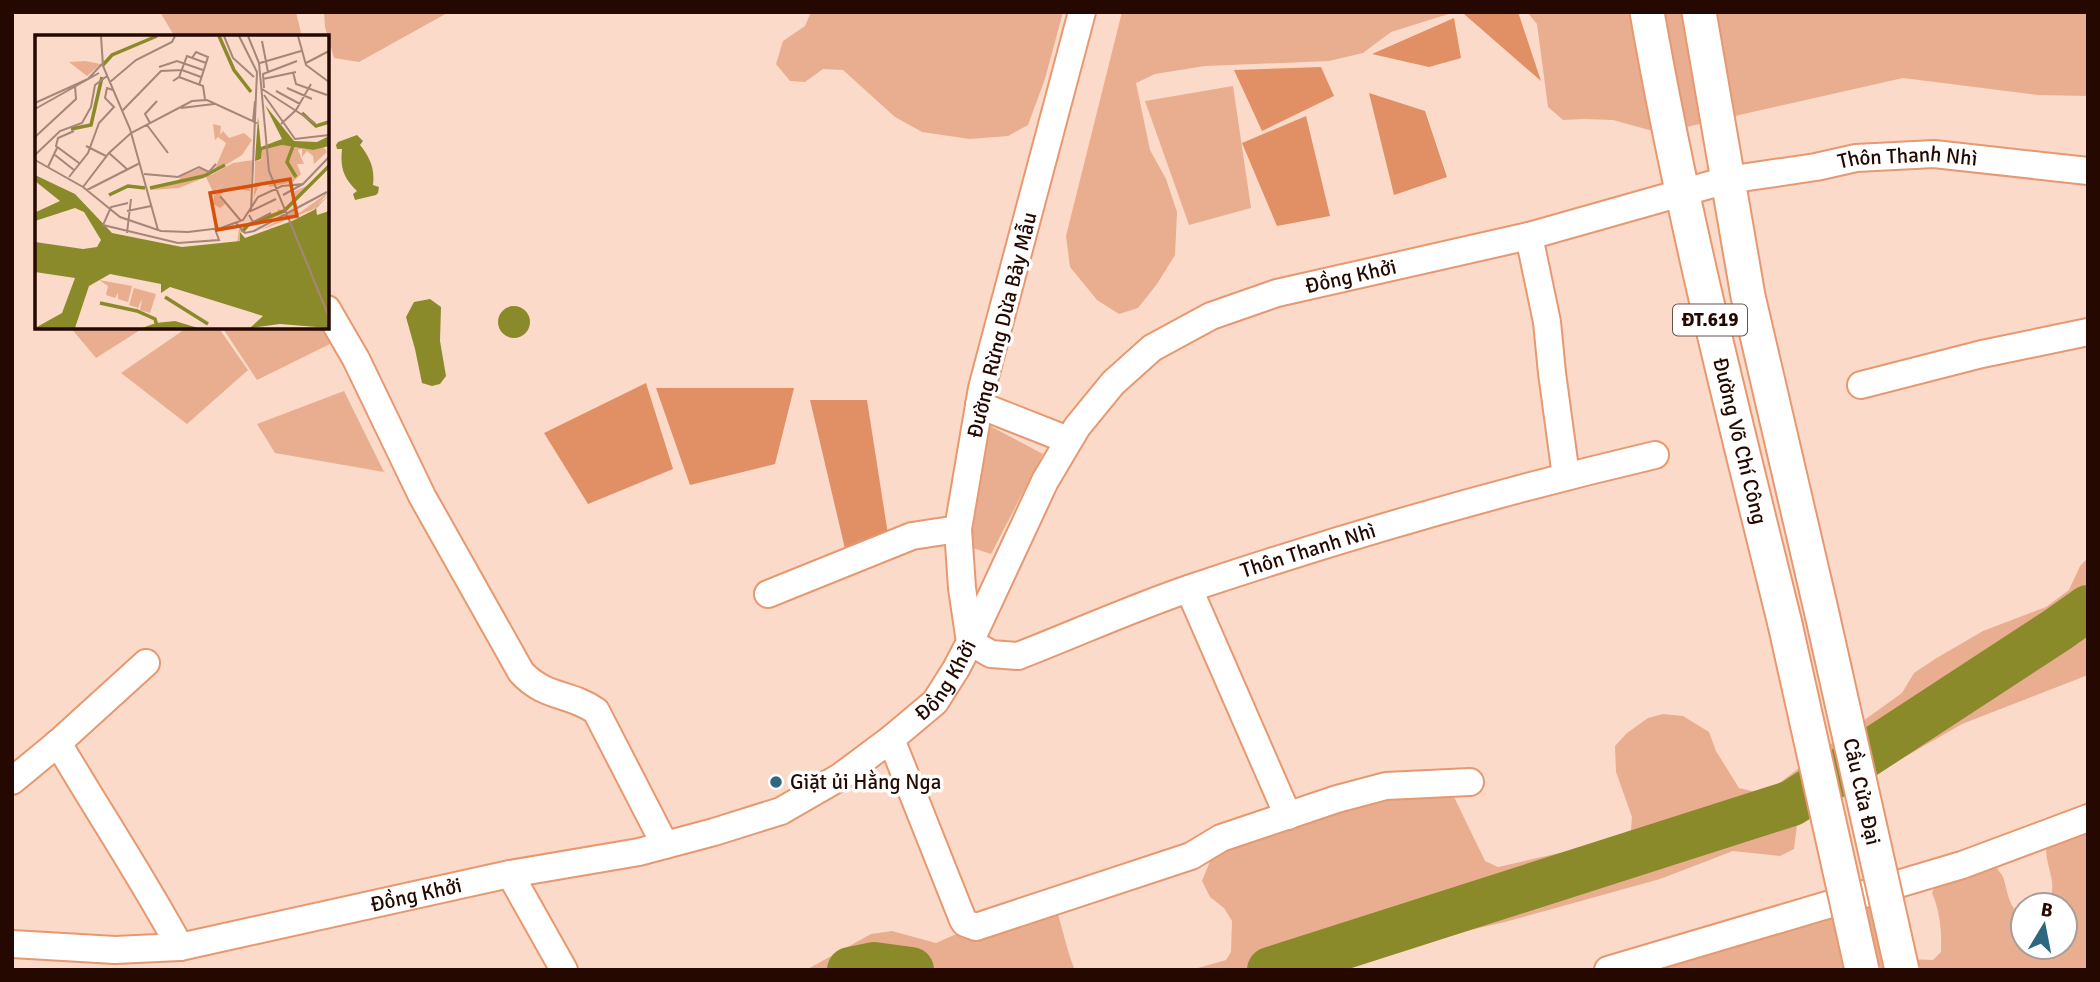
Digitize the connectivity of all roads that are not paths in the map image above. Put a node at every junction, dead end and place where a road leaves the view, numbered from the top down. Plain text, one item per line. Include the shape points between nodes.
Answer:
1 (1082, 12) edge
2 (1647, 12) edge
3 (1699, 12) edge
4 (2088, 172) edge
5 (1727, 180) junction
6 (1683, 192) junction
7 (1529, 236) junction
8 (329, 312) edge
9 (2088, 332) edge
10 (1861, 385) dead end
11 (979, 405) junction
12 (1068, 440) junction
13 (1655, 455) dead end
14 (1566, 476) junction
15 (958, 529) junction
16 (1189, 589) junction
17 (768, 594) dead end
18 (1822, 614) joint
19 (1785, 624) joint
20 (970, 642) junction
21 (146, 663) dead end
22 (891, 739) junction
23 (58, 743) junction
24 (12, 781) edge
25 (1470, 782) dead end
26 (1288, 816) junction
27 (2088, 818) edge
28 (665, 845) junction
29 (510, 874) junction
30 (12, 944) edge
31 (180, 947) junction
32 (564, 970) edge
33 (1608, 970) edge
34 (1862, 970) edge
35 (1902, 970) edge

1 - 11 street, Đường Rừng Dừa Bảy Mẫu
2 - 6 main road, Đường Võ Chí Công / ĐT.619
3 - 5 main road, Đường Võ Chí Công / ĐT.619
4 - 5 street, Thôn Thanh Nhì via 1934,154 1856,158
5 - 6 street, Đồng Khởi
5 - 18 main road, Đường Võ Chí Công / ĐT.619 via 1748,296
6 - 7 street, Đồng Khởi
6 - 19 main road, Đường Võ Chí Công / ĐT.619 via 1707,309
7 - 12 street, Đồng Khởi via 1277,293 1211,316 1152,348 1113,383
7 - 14 street via 1547,322
8 - 28 street via 422,496 521,672 540,689 596,712
9 - 10 street
11 - 12 street
11 - 15 street, Đường Rừng Dừa Bảy Mẫu
12 - 20 street, Đồng Khởi
13 - 14 street, Thôn Thanh Nhì
14 - 16 street, Thôn Thanh Nhì
15 - 17 street via 912,536
15 - 20 street, Đường Rừng Dừa Bảy Mẫu
16 - 20 street, Thôn Thanh Nhì via 1018,656 992,654
16 - 26 street
18 - 35 main road, Cầu Cửa Đại / ĐT.619, bridge
19 - 34 main road, Cầu Cửa Đại / ĐT.619, bridge
20 - 22 street, Đồng Khởi via 935,702
21 - 23 street
22 - 26 street via 963,920 976,927 1191,856 1221,838
22 - 28 street, Đồng Khởi via 840,777 781,811
23 - 24 street
23 - 31 street
25 - 26 street via 1386,786
27 - 33 street via 1962,865
28 - 29 street, Đồng Khởi
29 - 31 street, Đồng Khởi
29 - 32 street
30 - 31 street, Đồng Khởi via 115,950

